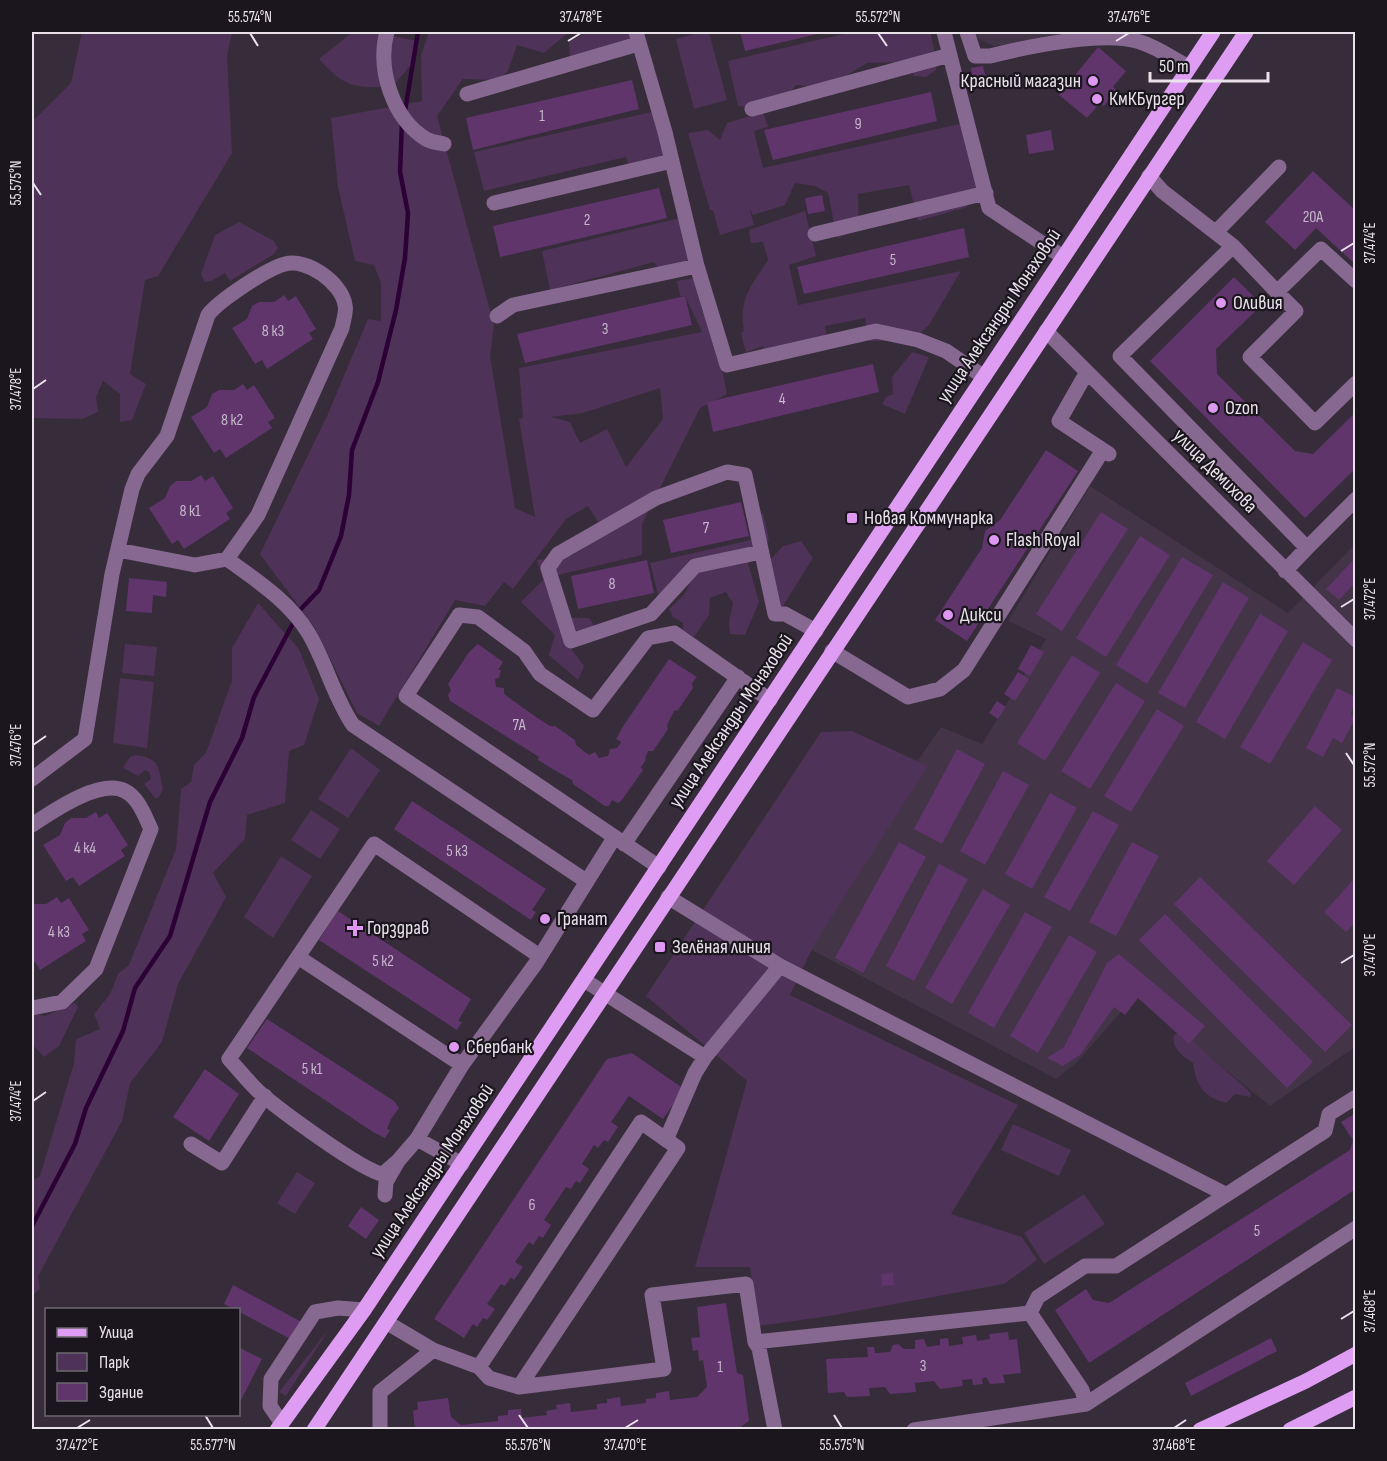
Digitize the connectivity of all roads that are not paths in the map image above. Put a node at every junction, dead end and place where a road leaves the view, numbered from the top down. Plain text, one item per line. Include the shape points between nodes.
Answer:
1 (387, 32) edge
2 (944, 32) edge
3 (968, 32) edge
4 (1147, 32) edge
5 (1213, 32) edge
6 (1246, 32) edge
7 (637, 38) edge
8 (1155, 49) junction
9 (950, 55) junction
10 (1189, 67) junction
11 (467, 94) dead end
12 (752, 109) dead end
13 (444, 144) dead end
14 (672, 161) junction
15 (1280, 167) dead end
16 (1149, 176) junction
17 (986, 193) junction
18 (494, 203) dead end
19 (1216, 232) junction
20 (815, 234) dead end
21 (1233, 246) junction
22 (1064, 257) junction
23 (697, 266) junction
24 (1356, 281) edge
25 (1278, 292) junction
26 (497, 316) dead end
27 (1046, 331) junction
28 (1087, 372) junction
29 (984, 376) junction
30 (1356, 383) edge
31 (1356, 499) edge
32 (1307, 548) junction
33 (118, 550) junction
34 (761, 552) junction
35 (227, 559) junction
36 (1285, 571) junction
37 (816, 631) junction
38 (1356, 640) edge
39 (832, 651) junction
40 (738, 678) junction
41 (770, 700) junction
42 (32, 779) edge
43 (32, 825) edge
44 (619, 841) junction
45 (659, 867) junction
46 (586, 881) junction
47 (668, 897) junction
48 (538, 955) junction
49 (298, 957) junction
50 (780, 966) junction
51 (584, 980) junction
52 (605, 994) junction
53 (32, 1008) edge
54 (705, 1057) junction
55 (462, 1065) junction
56 (265, 1096) junction
57 (1356, 1097) edge
58 (417, 1138) junction
59 (666, 1140) junction
60 (191, 1144) dead end
61 (398, 1161) junction
62 (462, 1164) junction
63 (1225, 1194) junction
64 (385, 1196) dead end
65 (1356, 1228) edge
66 (364, 1310) junction
67 (1030, 1312) junction
68 (386, 1322) junction
69 (755, 1342) junction
70 (433, 1350) junction
71 (1356, 1354) edge
72 (478, 1366) junction
73 (519, 1387) junction
74 (1356, 1397) edge
75 (1086, 1404) junction
76 (279, 1426) edge
77 (314, 1430) edge
78 (380, 1430) edge
79 (775, 1430) edge
80 (914, 1430) edge
81 (1200, 1430) edge
82 (1290, 1430) edge

1 - 13 street via 383,47 394,101 427,139
2 - 9 street
3 - 8 street via 975,56 1084,38 1122,38
4 - 8 street
5 - 10 main road, улица Александры Монаховой
6 - 16 main road
7 - 11 street
7 - 14 street
8 - 10 street
9 - 12 street
9 - 17 street
10 - 22 main road, улица Александры Монаховой
14 - 18 street
14 - 23 street
15 - 19 street
16 - 19 street via 1162,191
16 - 27 main road
17 - 20 street
17 - 22 street via 989,208 997,215
19 - 21 street
21 - 25 street
21 - 32 street via 1120,356
22 - 29 main road, улица Александры Монаховой
23 - 26 street via 513,305
23 - 29 street via 727,364 876,331 946,351
24 - 25 street via 1321,249
25 - 30 street via 1296,311 1250,357 1315,423
27 - 28 street, улица Демихова
27 - 39 main road
28 - 36 street, улица Демихова
28 - 39 street via 1059,421 1107,453 964,670 940,690 908,697
29 - 37 main road, улица Александры Монаховой
31 - 32 street
32 - 36 street
33 - 35 street via 195,565
33 - 35 street via 132,489 138,474 167,436 208,315 216,304 279,266 302,264 333,282 341,293 346,307 342,328 258,515
33 - 42 street via 85,739
34 - 34 street via 695,566 651,614 571,641 548,568 558,554 656,498 727,472 744,475
34 - 37 street via 775,614 785,614
35 - 46 street via 280,600 308,633 339,705 353,725
36 - 38 street, улица Демихова
37 - 41 main road, улица Александры Монаховой
39 - 47 main road
40 - 41 street
40 - 44 street
40 - 44 street via 674,633 648,638 593,710 540,674 524,651 478,617 459,615 406,696
41 - 45 main road, улица Александры Монаховой
43 - 53 street via 63,805 111,788 126,791 139,804 151,829 96,969 62,1002
44 - 45 street
44 - 46 street
45 - 51 main road, улица Александры Монаховой
46 - 48 street
47 - 50 street
47 - 52 main road
48 - 49 street via 374,844
48 - 55 street
49 - 55 street
49 - 56 street via 229,1059
50 - 54 street
50 - 63 street
51 - 52 street
51 - 62 main road, улица Александры Монаховой
52 - 54 street
52 - 68 main road
54 - 59 street
55 - 58 street
56 - 60 street via 222,1163
56 - 61 street via 353,1161 376,1173 388,1172
57 - 63 street via 1329,1114 1325,1131
58 - 61 street
58 - 62 street
59 - 72 street via 641,1122
59 - 73 street via 678,1148
61 - 64 street via 386,1182
62 - 66 main road, улица Александры Монаховой
63 - 67 street via 1116,1266 1085,1266 1038,1297
65 - 75 street
66 - 76 main road, улица Александры Монаховой
66 - 76 street via 338,1308 315,1312 271,1379 270,1406
67 - 69 street
67 - 75 street via 1082,1390
68 - 70 street
68 - 77 main road
69 - 73 street via 746,1284 652,1295 664,1369
69 - 79 street
70 - 72 street
70 - 78 street via 380,1392
71 - 81 main road
72 - 73 street via 489,1378
74 - 82 main road
75 - 80 street

